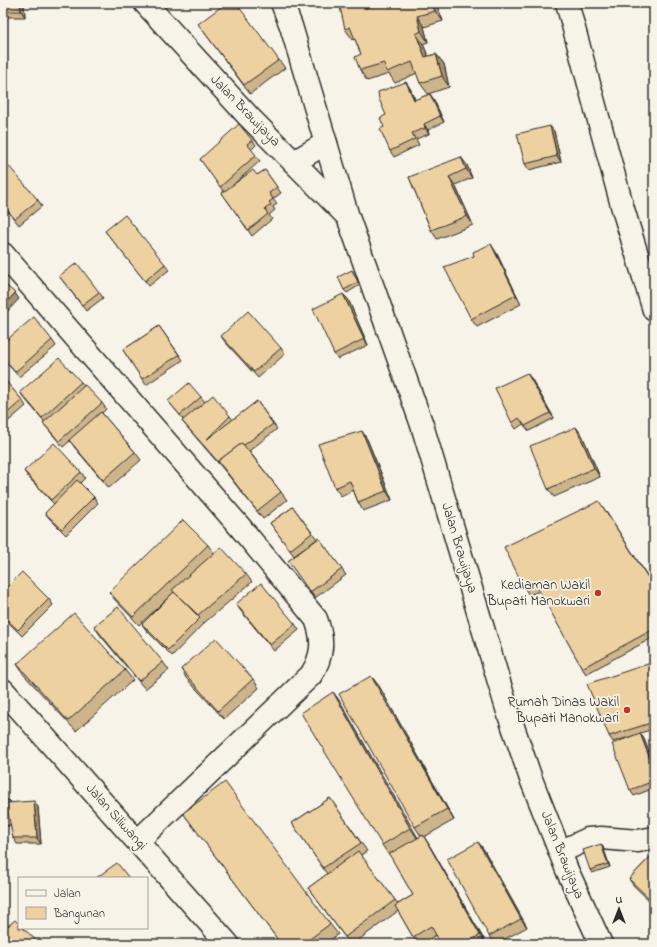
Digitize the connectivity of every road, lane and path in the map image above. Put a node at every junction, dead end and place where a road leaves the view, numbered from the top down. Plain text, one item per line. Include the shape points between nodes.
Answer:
1 (145, 3) edge
2 (282, 3) edge
3 (567, 3) edge
4 (326, 143) junction
5 (294, 162) junction
6 (348, 218) junction
7 (3, 254) edge
8 (654, 310) edge
9 (3, 690) edge
10 (3, 811) edge
11 (3, 815) edge
12 (654, 838) edge
13 (138, 841) junction
14 (560, 852) junction
15 (228, 944) edge
16 (601, 944) edge

1 - 5 main road, Jalan Brawijaya via 249,117
2 - 4 main road, Jalan Brawijaya
3 - 8 main road via 623,209
4 - 5 main road
4 - 6 main road, Jalan Brawijaya
5 - 6 main road, Jalan Brawijaya
6 - 14 main road, Jalan Brawijaya via 420,418 508,712
7 - 13 main road via 240,527 319,627 320,658 312,675
9 - 13 main road, Jalan Siliwangi
10 - 11 main road
12 - 14 main road via 638,841 588,839
13 - 15 main road, Jalan Siliwangi
14 - 16 main road, Jalan Brawijaya

